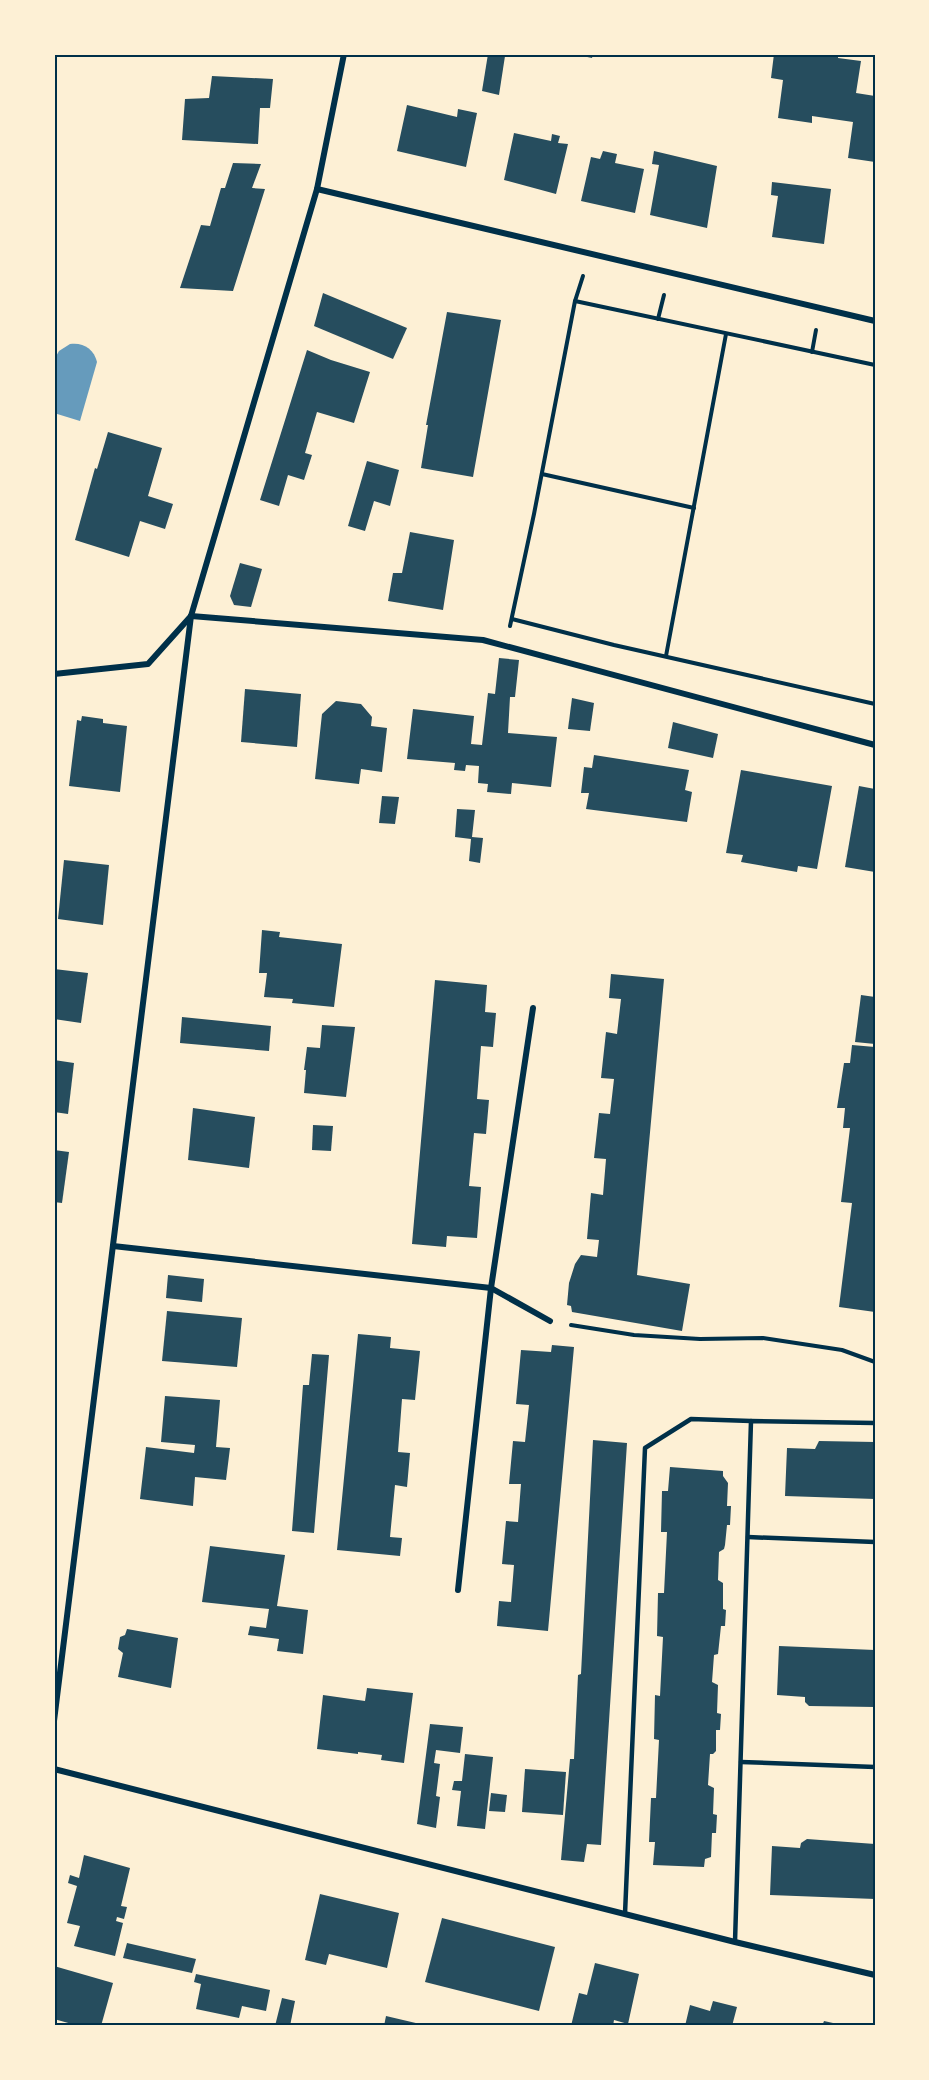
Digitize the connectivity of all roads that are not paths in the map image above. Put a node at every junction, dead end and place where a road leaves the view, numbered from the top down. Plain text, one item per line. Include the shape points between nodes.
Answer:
1 (344, 54) edge
2 (317, 189) junction
3 (875, 321) edge
4 (191, 616) junction
5 (54, 674) edge
6 (875, 745) edge
7 (532, 1008) dead end
8 (113, 1246) junction
9 (491, 1288) junction
10 (550, 1321) road end
11 (752, 1421) junction
12 (875, 1423) edge
13 (748, 1537) junction
14 (875, 1542) edge
15 (458, 1590) dead end
16 (54, 1721) edge
17 (741, 1762) junction
18 (875, 1767) edge
19 (54, 1769) edge
20 (625, 1914) junction
21 (735, 1942) junction
22 (875, 1976) edge

1 - 2 street
2 - 3 street
2 - 4 street
4 - 5 street via 148,664
4 - 6 street via 483,640
4 - 8 street
7 - 9 street
8 - 9 street
8 - 16 street
9 - 10 street
9 - 15 street
11 - 12 lane
11 - 13 lane
11 - 20 lane via 691,1419 645,1448
13 - 14 lane
13 - 17 lane
17 - 18 lane
17 - 21 lane
19 - 20 street
20 - 21 street
21 - 22 street

